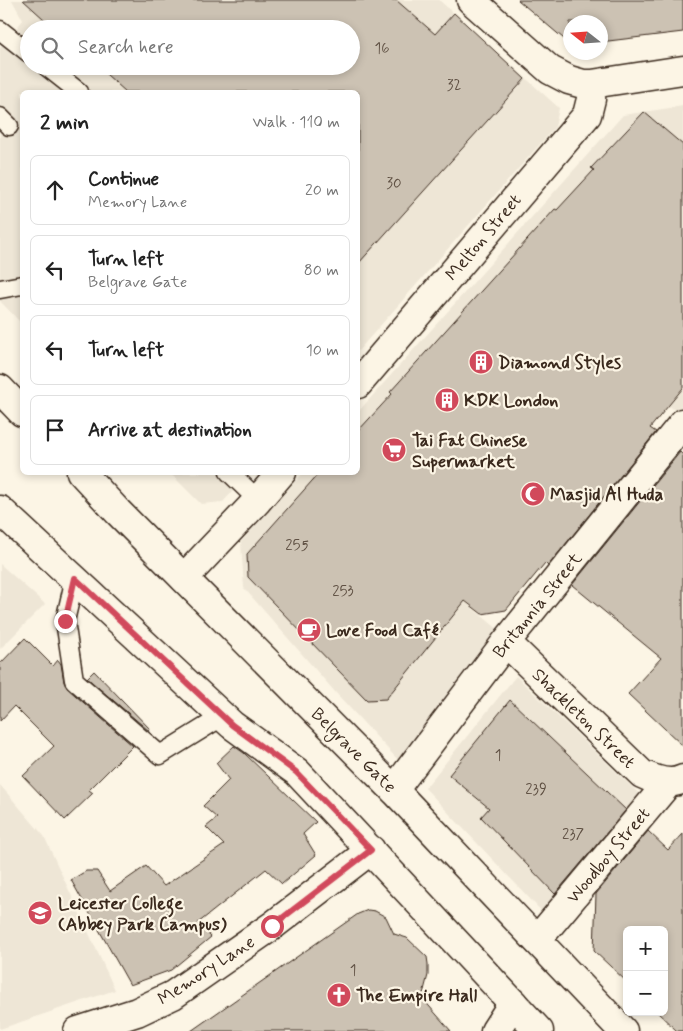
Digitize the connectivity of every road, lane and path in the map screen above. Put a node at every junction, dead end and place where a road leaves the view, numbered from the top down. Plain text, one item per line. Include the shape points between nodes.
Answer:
1 (471, 0) edge
2 (0, 30) edge
3 (20, 46) edge
4 (683, 70) edge
5 (57, 75) edge
6 (592, 84) junction
7 (76, 90) edge
8 (20, 285) edge
9 (0, 289) edge
10 (360, 382) edge
11 (0, 389) edge
12 (20, 410) edge
13 (683, 423) edge
14 (84, 475) edge
15 (232, 475) edge
16 (279, 475) edge
17 (258, 500) junction
18 (0, 510) edge
19 (75, 578) junction
20 (184, 578) junction
21 (506, 642) junction
22 (223, 716) junction
23 (676, 780) edge
24 (394, 790) junction
25 (371, 850) junction
26 (537, 940) junction
27 (513, 1003) junction
28 (78, 1031) edge
29 (494, 1031) edge
30 (539, 1031) edge
31 (623, 1031) edge

1 - 6 street via 550,70 569,80
2 - 3 lane
4 - 6 street
5 - 7 lane
6 - 10 street, Melton Street via 587,115
8 - 9 lane
11 - 12 street
13 - 21 street, Britannia Street
14 - 20 street, Belgrave Gate
15 - 17 lane
16 - 17 street
17 - 20 street
18 - 19 street
19 - 22 street
19 - 22 lane via 65,621 74,680 160,755
20 - 24 street, Belgrave Gate
21 - 23 street, Shackleton Street via 642,774 655,780
21 - 24 street, Britannia Street
22 - 25 street via 296,772
23 - 26 street, Woodboy Street
24 - 26 street, Belgrave Gate
25 - 27 street
25 - 28 street, Memory Lane via 272,926 174,995 137,1012
26 - 31 street, Belgrave Gate
27 - 29 street
27 - 30 street

